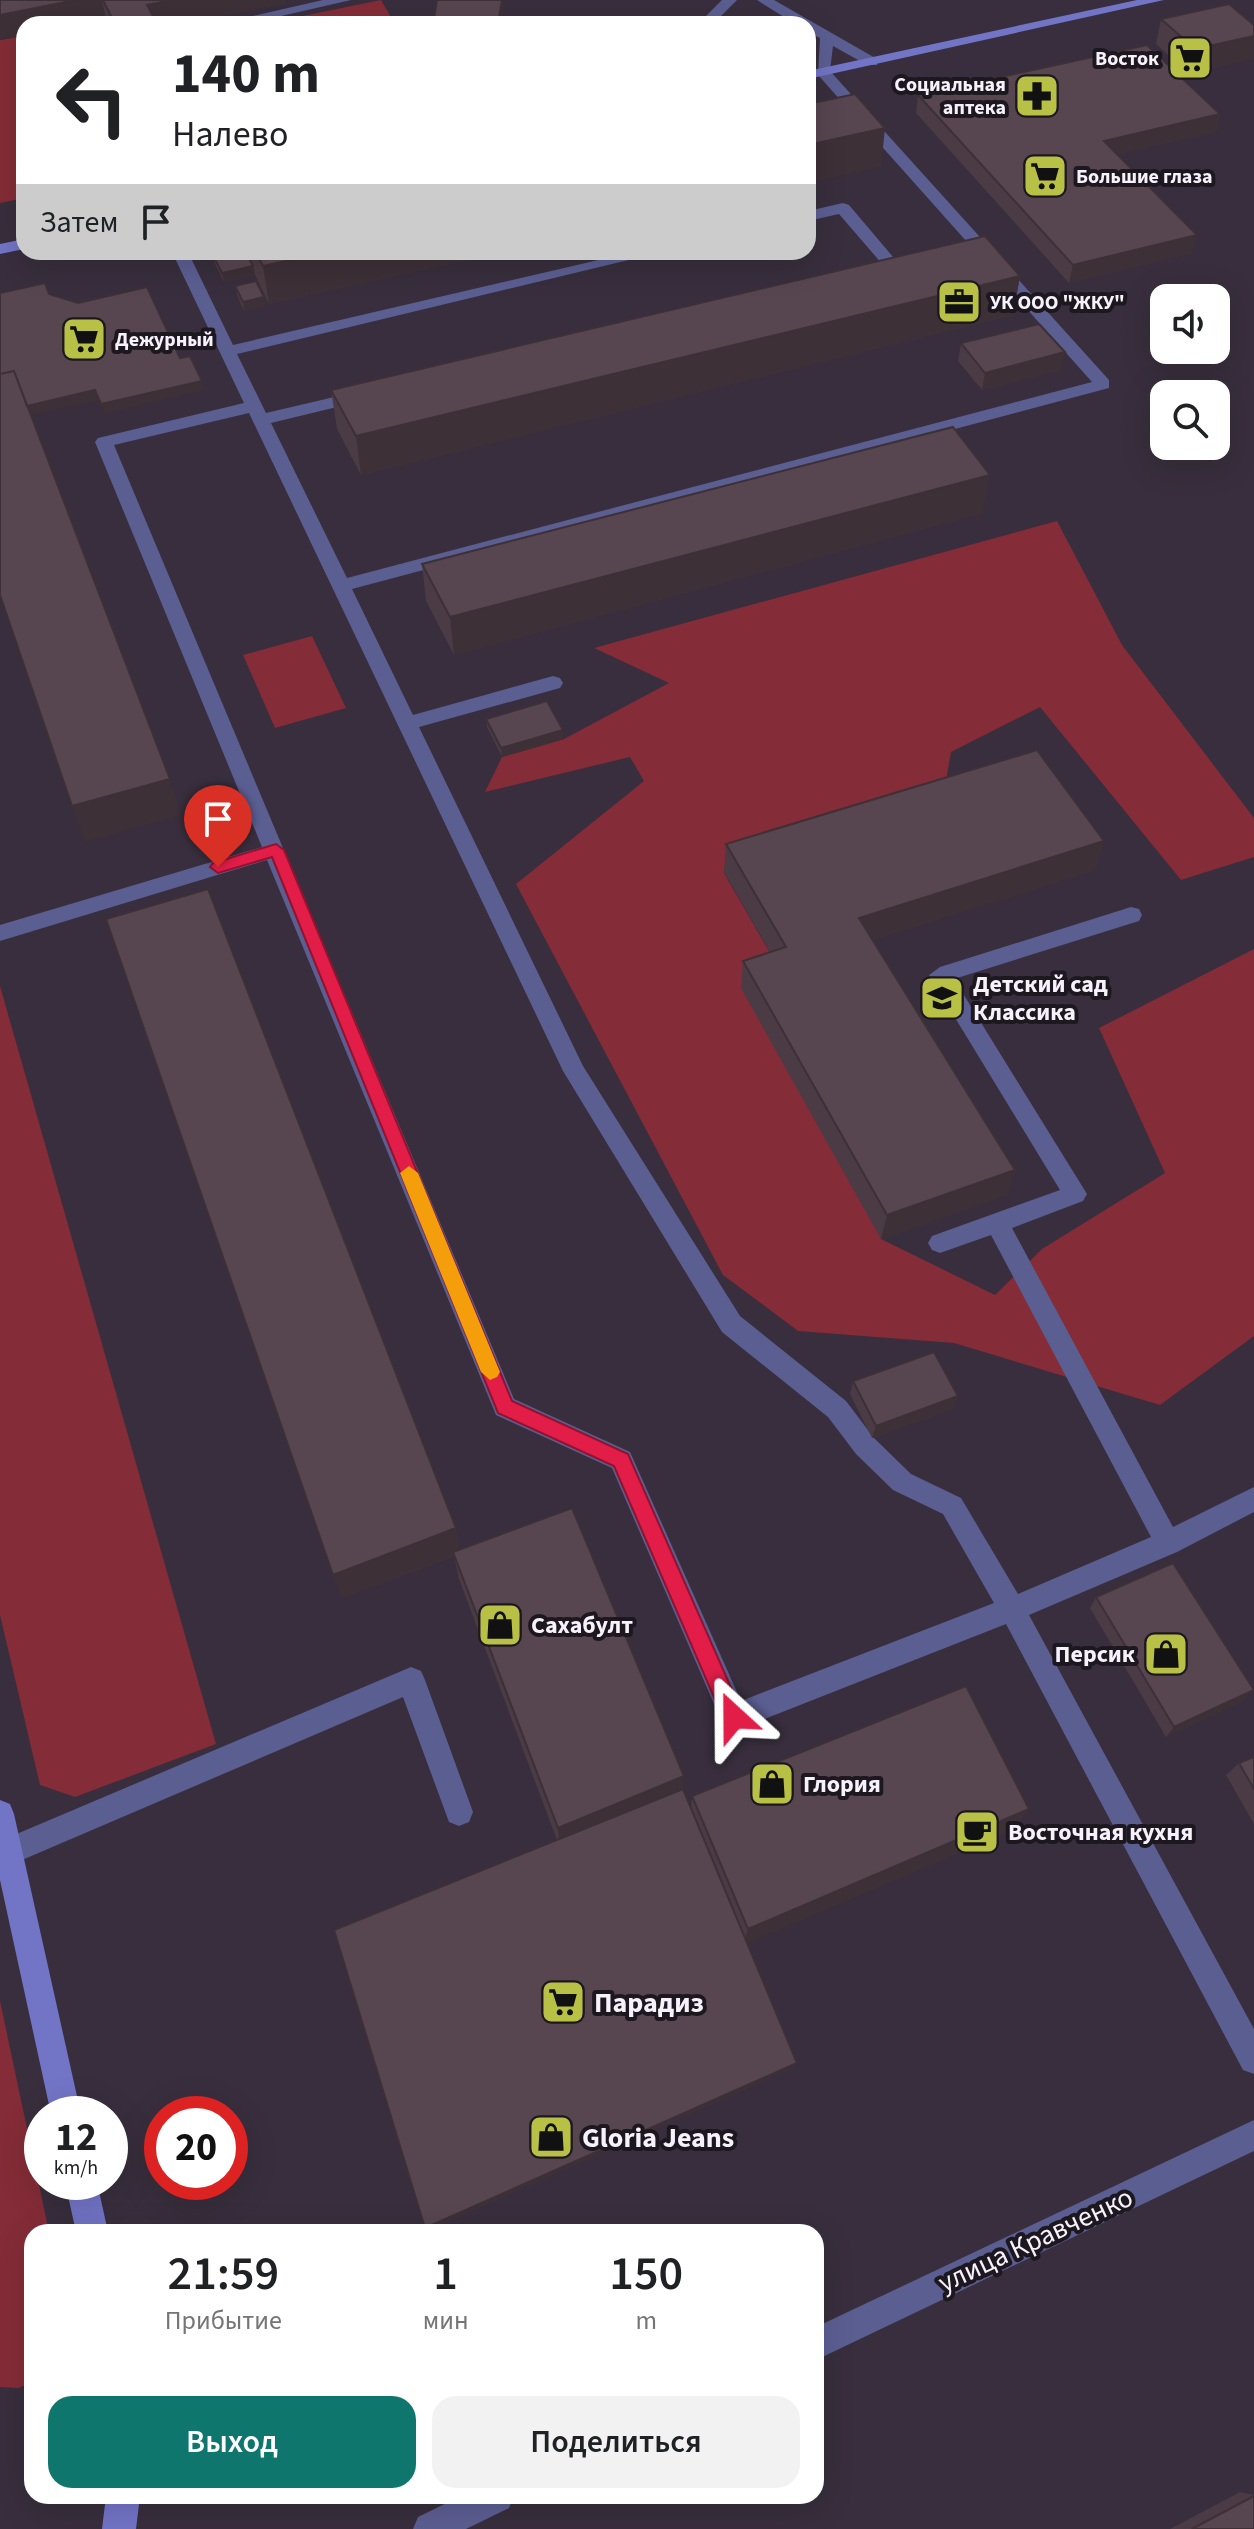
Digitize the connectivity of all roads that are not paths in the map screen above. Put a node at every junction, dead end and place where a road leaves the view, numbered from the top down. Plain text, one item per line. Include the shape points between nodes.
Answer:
1 (346, 0) edge
2 (730, 0) edge
3 (764, 0) edge
4 (1157, 0) edge
5 (265, 16) edge
6 (713, 16) edge
7 (791, 16) edge
8 (816, 30) edge
9 (827, 36) junction
10 (872, 62) junction
11 (816, 74) edge
12 (816, 214) edge
13 (184, 260) edge
14 (620, 260) edge
15 (862, 274) edge
16 (228, 351) junction
17 (384, 390) edge
18 (258, 413) junction
19 (341, 586) junction
20 (553, 683) dead end
21 (407, 723) junction
22 (276, 850) junction
23 (1131, 915) dead end
24 (0, 933) edge
25 (997, 1223) junction
26 (940, 1243) edge
27 (1254, 1499) edge
28 (1168, 1543) junction
29 (1012, 1609) junction
30 (459, 1812) dead end
31 (0, 1814) edge
32 (8, 1852) junction
33 (1254, 2059) edge
34 (62, 2096) edge
35 (1254, 2135) edge
36 (85, 2200) edge
37 (90, 2224) edge
38 (824, 2340) edge
39 (122, 2504) edge
40 (481, 2504) edge
41 (119, 2529) edge
42 (430, 2529) edge

1 - 5 street
2 - 6 street
3 - 7 street
4 - 10 street
8 - 9 street
9 - 10 street
9 - 11 street
10 - 11 street
11 - 19 street via 1103,384
12 - 15 street via 843,208 893,267
13 - 16 street
14 - 16 street
16 - 18 street
17 - 18 street
18 - 19 street
18 - 22 street via 104,442
19 - 21 street
20 - 21 street
21 - 29 street via 574,1071 731,1324 837,1409 902,1482 952,1506
22 - 24 street
22 - 29 street via 505,1407 621,1460 734,1717
23 - 25 street via 940,975 1075,1194
25 - 26 street
25 - 28 street
27 - 28 street
28 - 29 street
29 - 33 street
30 - 32 street via 411,1680
31 - 32 street
32 - 34 street
35 - 38 street, улица Кравченко
36 - 37 street
39 - 41 street
40 - 42 street

